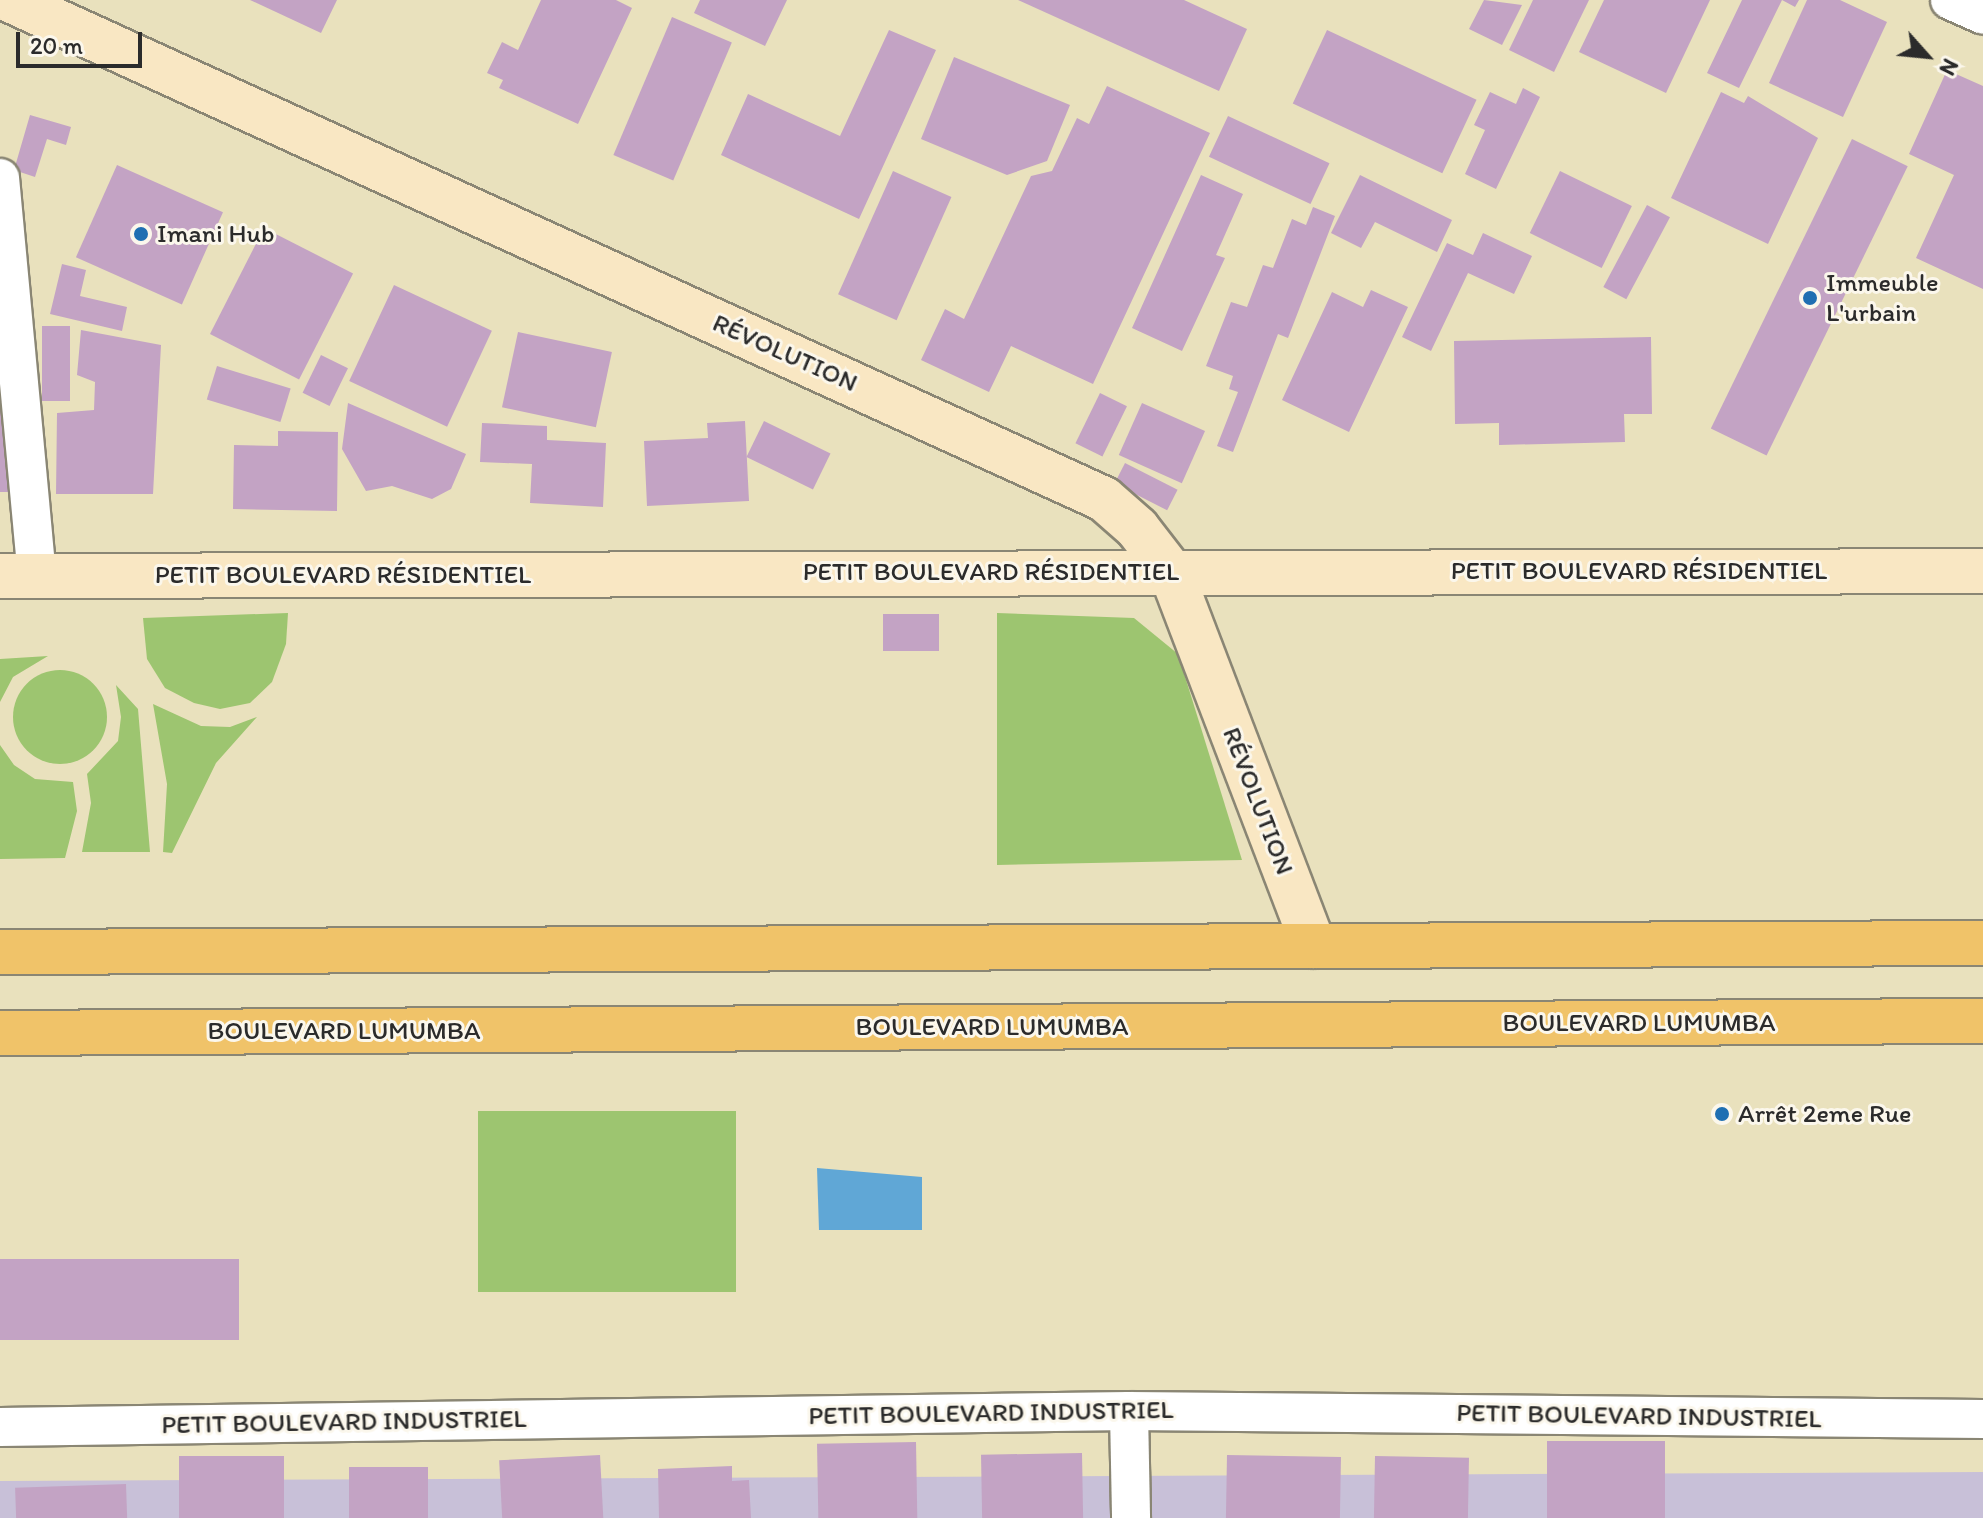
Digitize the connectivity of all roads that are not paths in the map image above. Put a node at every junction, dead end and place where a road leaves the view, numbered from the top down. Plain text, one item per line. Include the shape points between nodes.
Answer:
1 (1950, 0) edge
2 (17, 2) edge
3 (1983, 15) edge
4 (0, 178) edge
5 (1983, 571) edge
6 (1171, 572) junction
7 (18, 576) edge
8 (1983, 943) edge
9 (1314, 946) junction
10 (0, 952) edge
11 (1983, 1021) edge
12 (0, 1033) edge
13 (1129, 1411) junction
14 (1983, 1419) edge
15 (0, 1427) edge
16 (1131, 1518) edge

1 - 3 street
2 - 6 street, RÉVOLUTION via 1104,499 1137,528
4 - 7 street
5 - 6 street, PETIT BOULEVARD RÉSIDENTIEL
6 - 7 street, PETIT BOULEVARD RÉSIDENTIEL
6 - 9 street, RÉVOLUTION
8 - 9 highway
9 - 10 highway
11 - 12 highway, BOULEVARD LUMUMBA
13 - 14 street, PETIT BOULEVARD INDUSTRIEL
13 - 15 street, PETIT BOULEVARD INDUSTRIEL
13 - 16 street

